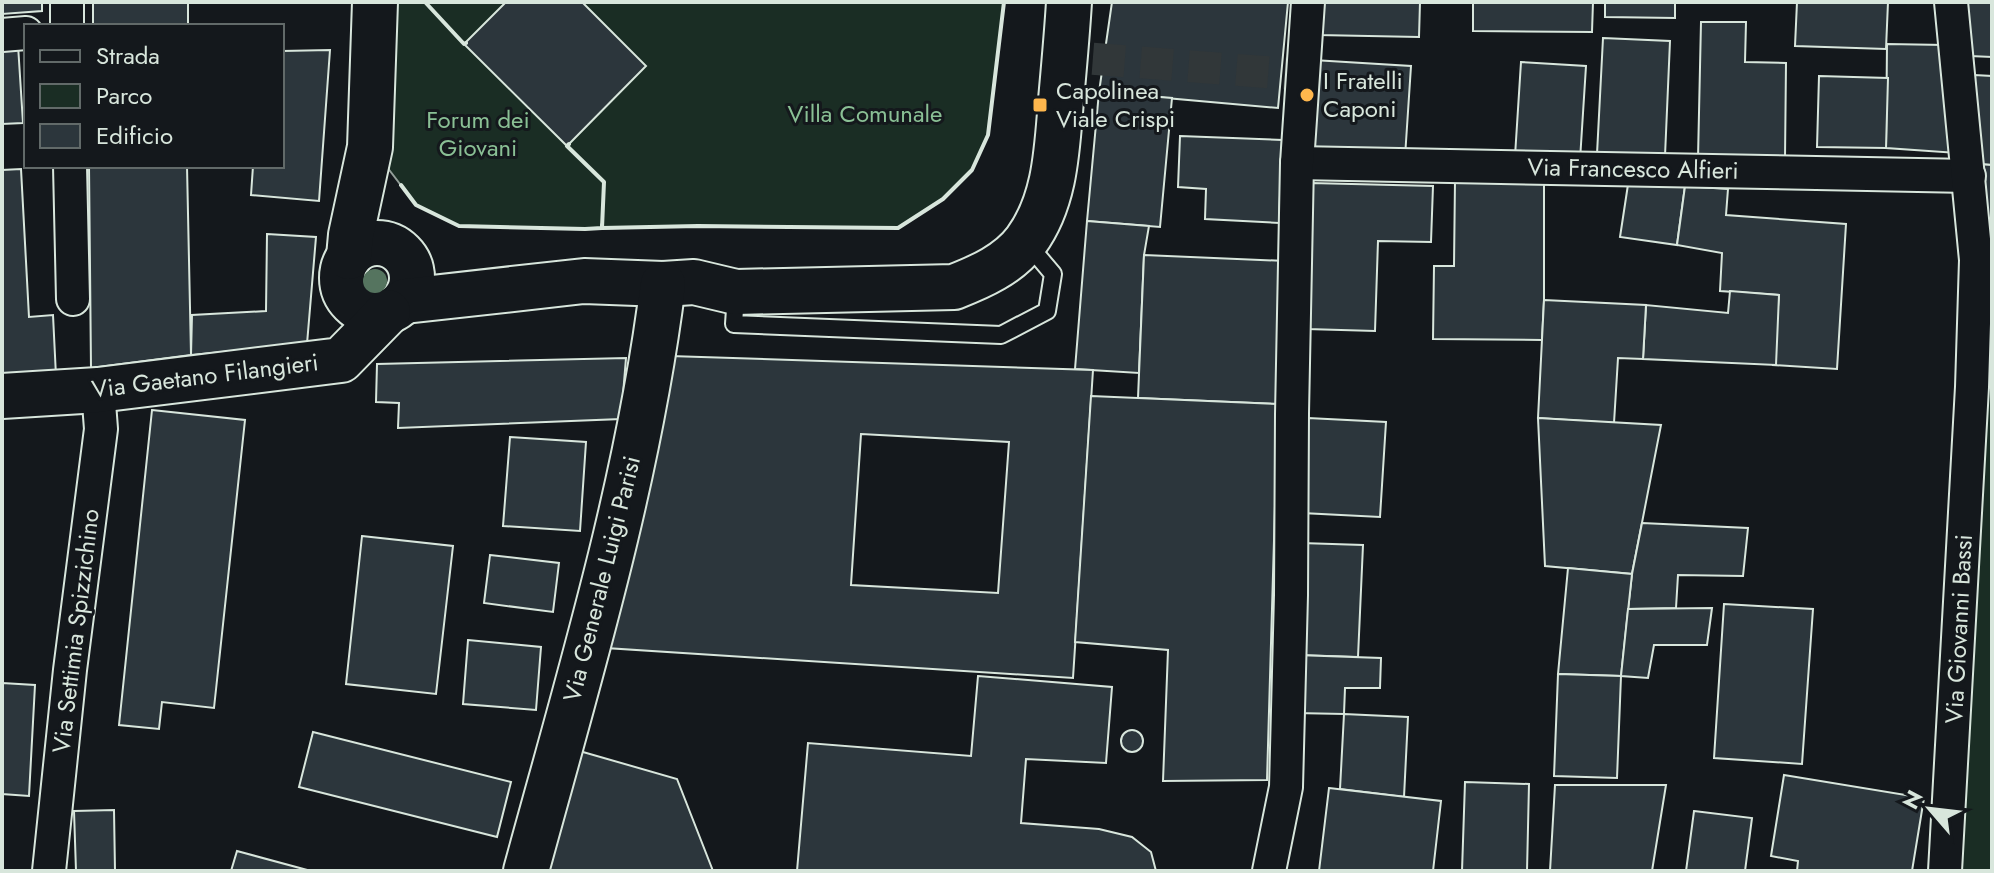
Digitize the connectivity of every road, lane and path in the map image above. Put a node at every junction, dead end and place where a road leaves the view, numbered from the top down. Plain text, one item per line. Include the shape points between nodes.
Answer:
1 (67, 2) edge
2 (375, 2) edge
3 (1050, 2) edge
4 (1069, 2) edge
5 (1308, 2) edge
6 (1951, 2) edge
7 (67, 24) edge
8 (24, 33) edge
9 (2, 35) edge
10 (370, 147) junction
11 (1297, 163) junction
12 (70, 168) edge
13 (1969, 176) junction
14 (1025, 242) junction
15 (400, 252) junction
16 (349, 257) junction
17 (678, 283) junction
18 (495, 291) junction
19 (736, 292) junction
20 (73, 299) dead end
21 (396, 306) junction
22 (1982, 387) edge
23 (98, 390) junction
24 (2, 396) edge
25 (49, 871) edge
26 (526, 871) edge
27 (1269, 871) edge
28 (1945, 871) edge

1 - 7 street
2 - 10 street
3 - 17 street via 1023,203 984,248 947,262 737,270
4 - 14 street via 1055,169 1043,210
5 - 11 street
6 - 13 street, Via Giovanni Bassi
8 - 9 street
10 - 15 street
10 - 16 street
11 - 13 street, Via Francesco Alfieri
11 - 27 street via 1286,787
12 - 20 street
13 - 22 street, Via Giovanni Bassi
14 - 19 street via 983,275 954,287
14 - 19 lane via 1053,274 1047,311 1001,335 734,324
15 - 16 street via 376,243
15 - 18 street
15 - 21 street via 410,264 412,283
16 - 21 street via 342,278 348,299 377,314
17 - 18 street via 584,281
17 - 19 street
17 - 26 street, Via Generale Luigi Parisi via 652,362 615,546
18 - 21 street
21 - 23 street, Via Gaetano Filangieri via 341,360
22 - 28 street, Via Giovanni Bassi
23 - 24 street, Via Gaetano Filangieri
23 - 25 street, Via Settimia Spizzichino via 101,429

